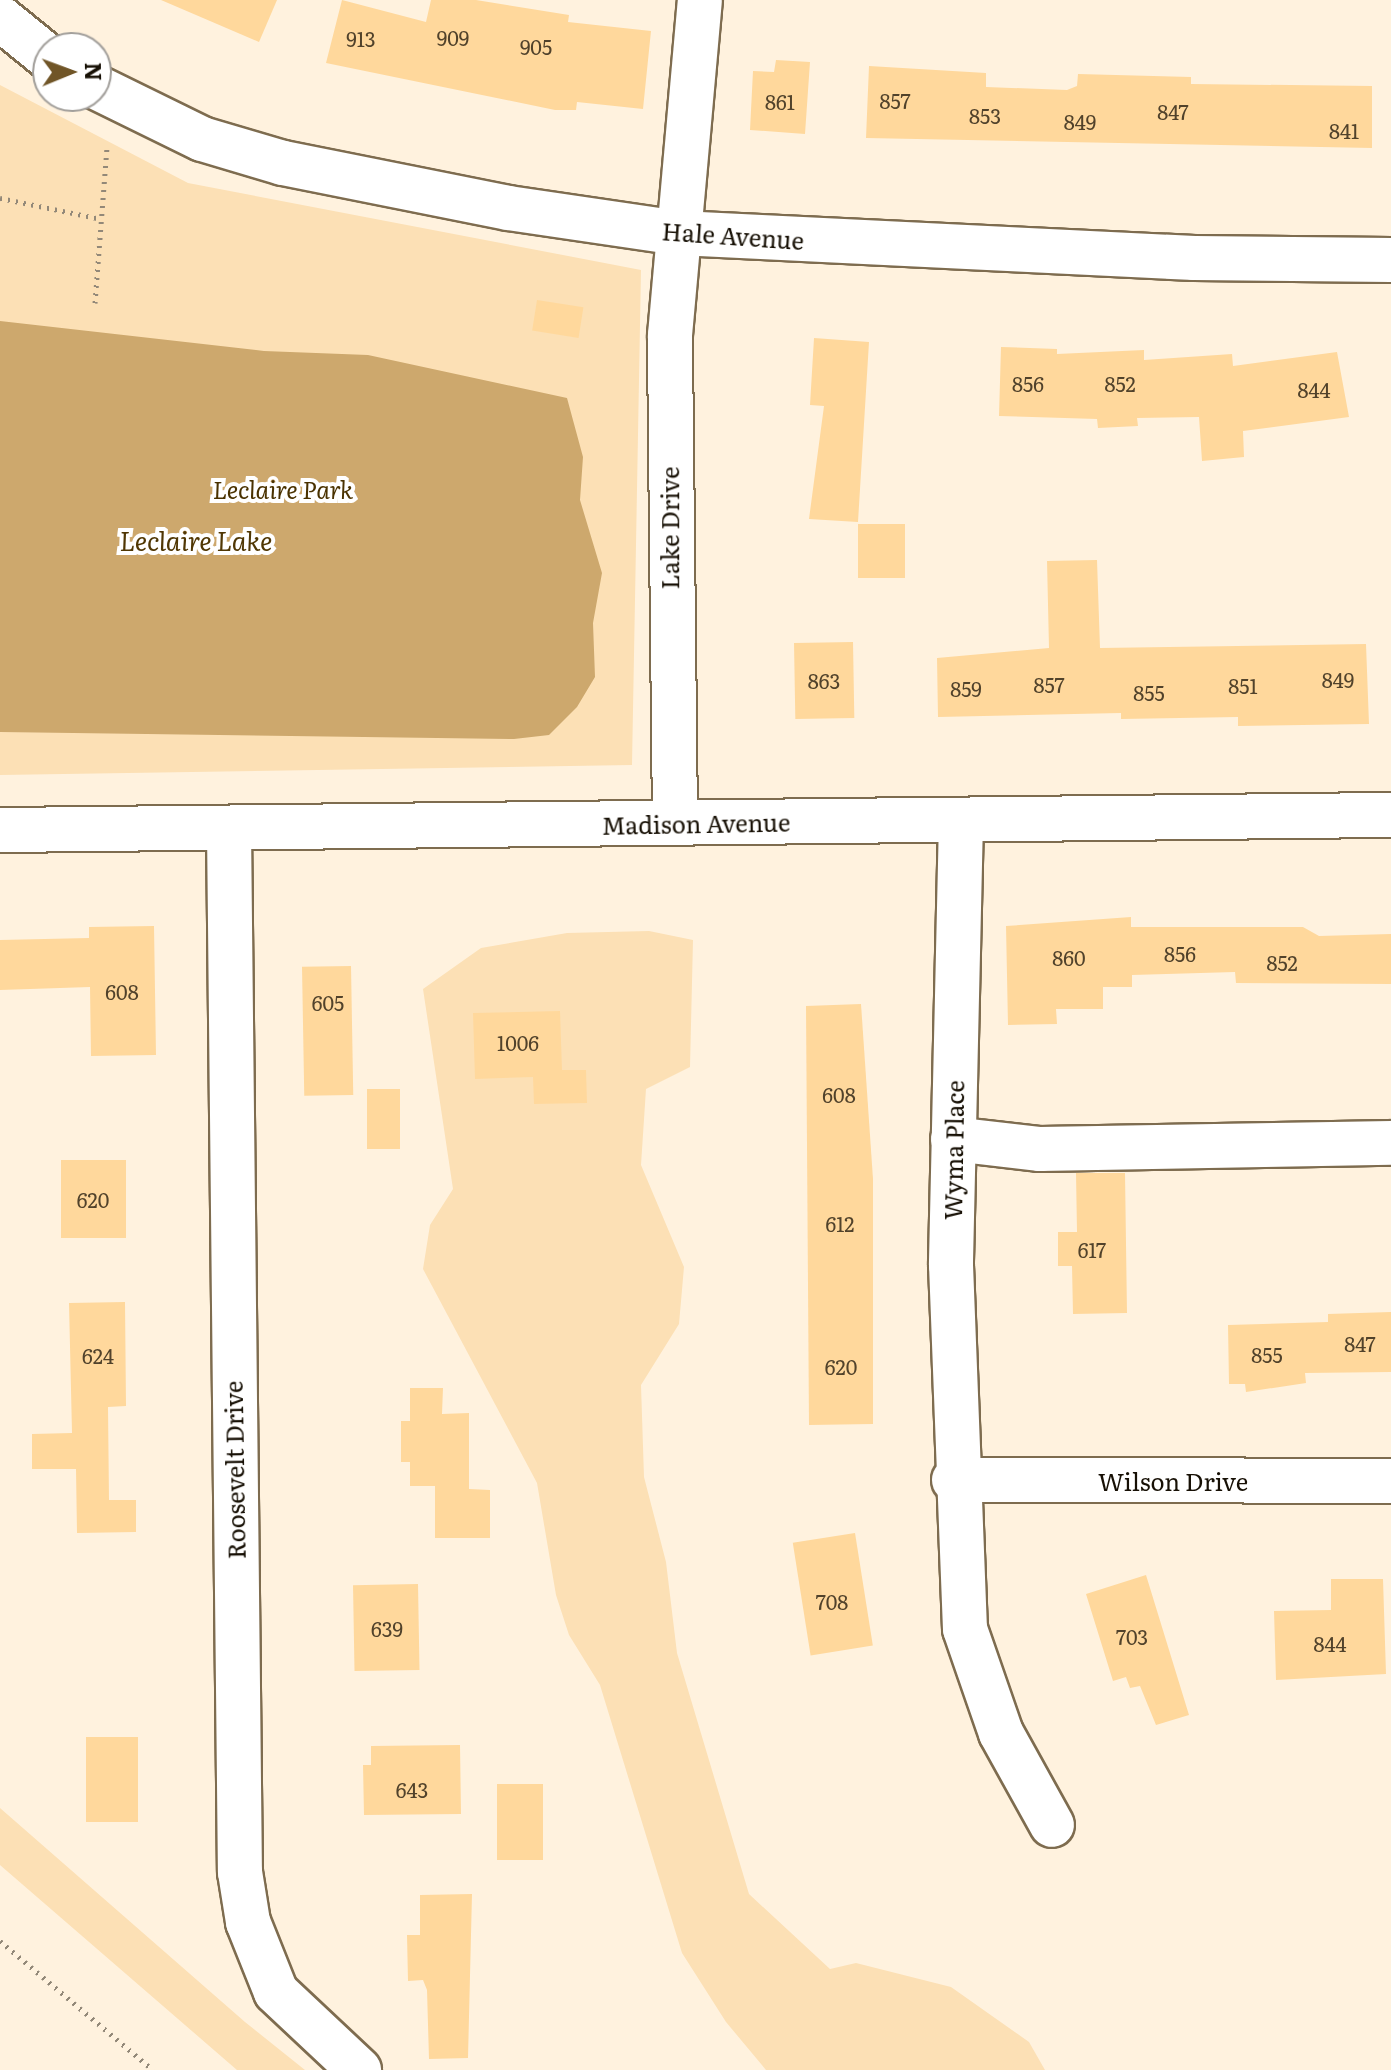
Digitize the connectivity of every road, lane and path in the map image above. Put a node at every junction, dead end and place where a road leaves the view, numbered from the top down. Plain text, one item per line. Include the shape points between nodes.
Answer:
1 (700, 0) edge
2 (0, 18) edge
3 (32, 44) edge
4 (112, 95) edge
5 (107, 146) dead end
6 (0, 198) edge
7 (101, 220) junction
8 (679, 233) junction
9 (1391, 260) edge
10 (95, 303) dead end
11 (1391, 815) edge
12 (961, 820) junction
13 (675, 823) junction
14 (229, 828) junction
15 (0, 830) edge
16 (953, 1139) junction
17 (1391, 1143) edge
18 (954, 1480) junction
19 (1391, 1481) edge
20 (1052, 1825) dead end
21 (0, 1941) edge
22 (153, 2070) edge
23 (359, 2070) edge

1 - 8 street, Lake Drive
2 - 3 street
4 - 8 street, Hale Avenue via 202,139 283,163 508,208
5 - 7 path
6 - 7 path
7 - 10 path
8 - 9 street, Hale Avenue via 1194,258
8 - 13 street, Lake Drive via 670,335 668,530
11 - 12 street, Madison Avenue
12 - 13 street, Madison Avenue
12 - 16 street, Wyma Place
13 - 14 street, Madison Avenue
14 - 15 street, Madison Avenue
14 - 23 street, Roosevelt Drive via 240,1872 248,1922 276,1992
16 - 17 street via 1040,1149
16 - 18 street, Wyma Place
18 - 19 street, Wilson Drive
18 - 20 street, Wyma Place via 965,1629 1001,1733
21 - 22 path

